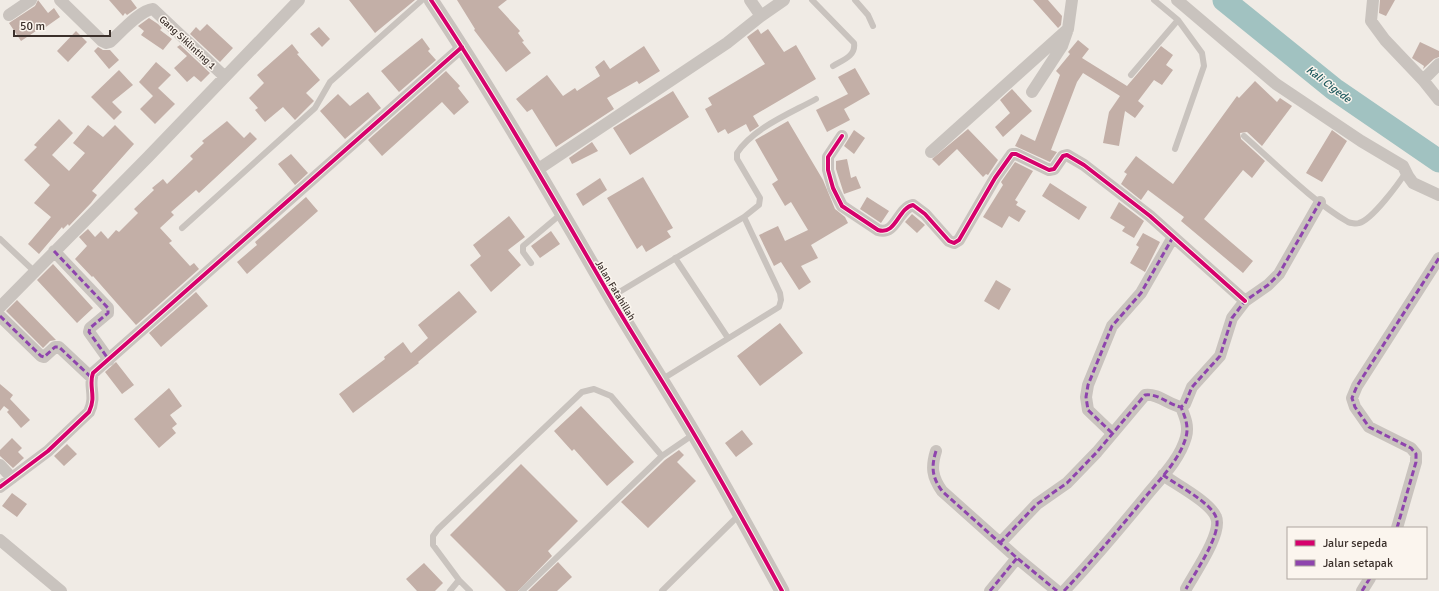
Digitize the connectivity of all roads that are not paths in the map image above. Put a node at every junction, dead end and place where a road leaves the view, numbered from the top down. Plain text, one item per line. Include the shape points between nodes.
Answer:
1 (31, 0) edge
2 (60, 0) edge
3 (299, 0) edge
4 (422, 0) edge
5 (431, 0) edge
6 (750, 0) edge
7 (784, 0) edge
8 (812, 0) edge
9 (855, 0) edge
10 (1072, 0) edge
11 (1154, 0) edge
12 (1178, 0) edge
13 (1373, 0) edge
14 (9, 15) dead end
15 (760, 16) junction
16 (1178, 20) junction
17 (873, 26) dead end
18 (1068, 29) junction
19 (462, 47) junction
20 (1439, 64) edge
21 (833, 66) dead end
22 (1131, 75) dead end
23 (225, 77) junction
24 (1423, 80) junction
25 (1032, 92) dead end
26 (816, 99) dead end
27 (1439, 100) edge
28 (842, 136) dead end
29 (1244, 136) dead end
30 (1175, 148) dead end
31 (931, 152) dead end
32 (537, 170) junction
33 (1406, 171) junction
34 (1439, 195) edge
35 (1320, 202) junction
36 (562, 213) junction
37 (744, 217) junction
38 (182, 228) dead end
39 (1173, 237) junction
40 (0, 239) edge
41 (54, 251) junction
42 (675, 258) junction
43 (1439, 258) edge
44 (531, 263) dead end
45 (34, 271) junction
46 (611, 297) junction
47 (1245, 301) junction
48 (0, 306) edge
49 (0, 316) edge
50 (728, 338) junction
51 (109, 360) junction
52 (92, 378) junction
53 (661, 380) junction
54 (1181, 407) junction
55 (1112, 433) junction
56 (694, 434) junction
57 (936, 451) dead end
58 (662, 456) junction
59 (0, 465) edge
60 (1163, 475) junction
61 (12, 478) junction
62 (0, 487) edge
63 (740, 514) junction
64 (1397, 527) edge
65 (0, 540) edge
66 (1000, 543) junction
67 (1017, 558) junction
68 (1369, 579) edge
69 (460, 580) junction
70 (1186, 589) dead end
71 (61, 591) edge
72 (450, 591) edge
73 (470, 591) edge
74 (522, 591) edge
75 (662, 591) edge
76 (782, 591) edge
77 (990, 591) edge
78 (1057, 591) edge
79 (1064, 591) edge
80 (1362, 591) edge

1 - 14 street
2 - 23 street, Gang Siklinting 1 via 106,43 141,14 153,9
3 - 23 street
4 - 38 lane via 330,82 315,108
5 - 19 street, Jalan Fatahillah
6 - 15 street
7 - 15 street
8 - 21 lane via 854,43 855,48 851,55
9 - 17 lane via 868,15
10 - 18 street
11 - 16 lane
12 - 33 street via 1276,84 1403,166
13 - 24 street via 1371,21 1385,40
15 - 32 street via 727,43
16 - 22 lane
16 - 30 lane via 1202,53 1204,66
18 - 25 street via 1062,46
18 - 31 street
19 - 32 street, Jalan Fatahillah
19 - 51 street
20 - 24 street
23 - 41 street
24 - 27 street
26 - 37 lane via 760,130 737,153 760,198 759,205
28 - 39 street via 828,157 827,163 836,196 846,209 883,232 888,231 908,206 913,205 925,214 950,243 956,243 995,178 1014,154 1049,170 1054,169 1063,156 1069,156 1150,216
29 - 35 lane
32 - 36 street, Jalan Fatahillah
33 - 34 street via 1413,183
33 - 35 lane via 1396,187 1367,220 1360,223 1349,223
35 - 47 street via 1279,274
36 - 44 lane via 523,246 523,252
36 - 46 street, Jalan Fatahillah
37 - 42 lane
37 - 50 lane via 782,300 779,307
39 - 47 street
39 - 55 street via 1140,293 1112,326 1088,385 1088,410
40 - 45 lane
41 - 45 street
41 - 51 street via 108,308 108,313 90,328 89,332
42 - 46 lane
42 - 50 lane
43 - 64 street via 1357,386 1352,398 1369,427 1411,448 1416,454
45 - 48 street
46 - 53 street, Jalan Fatahillah
47 - 54 street via 1232,318 1220,356 1192,386 1185,404
49 - 52 street via 41,356 44,357 59,346
50 - 53 lane
51 - 52 street via 93,373
52 - 61 street via 94,396 89,412 48,452
53 - 56 street, Jalan Fatahillah
54 - 55 street via 1169,404 1154,395 1145,395
54 - 60 street via 1186,422 1186,437
55 - 66 street via 1067,483 1037,504
56 - 58 lane
56 - 63 street, Jalan Fatahillah
57 - 66 street via 932,465 934,480 942,491
58 - 69 lane via 611,396 594,389 582,392 438,528 433,536 433,545
58 - 74 lane
59 - 61 street
60 - 70 street via 1202,502 1217,518 1217,531
60 - 79 street via 1100,553
61 - 62 street
63 - 75 lane
63 - 76 street, Jalan Fatahillah
65 - 71 street
66 - 67 street
67 - 77 street
67 - 78 street
68 - 80 street
69 - 72 lane
69 - 73 lane

